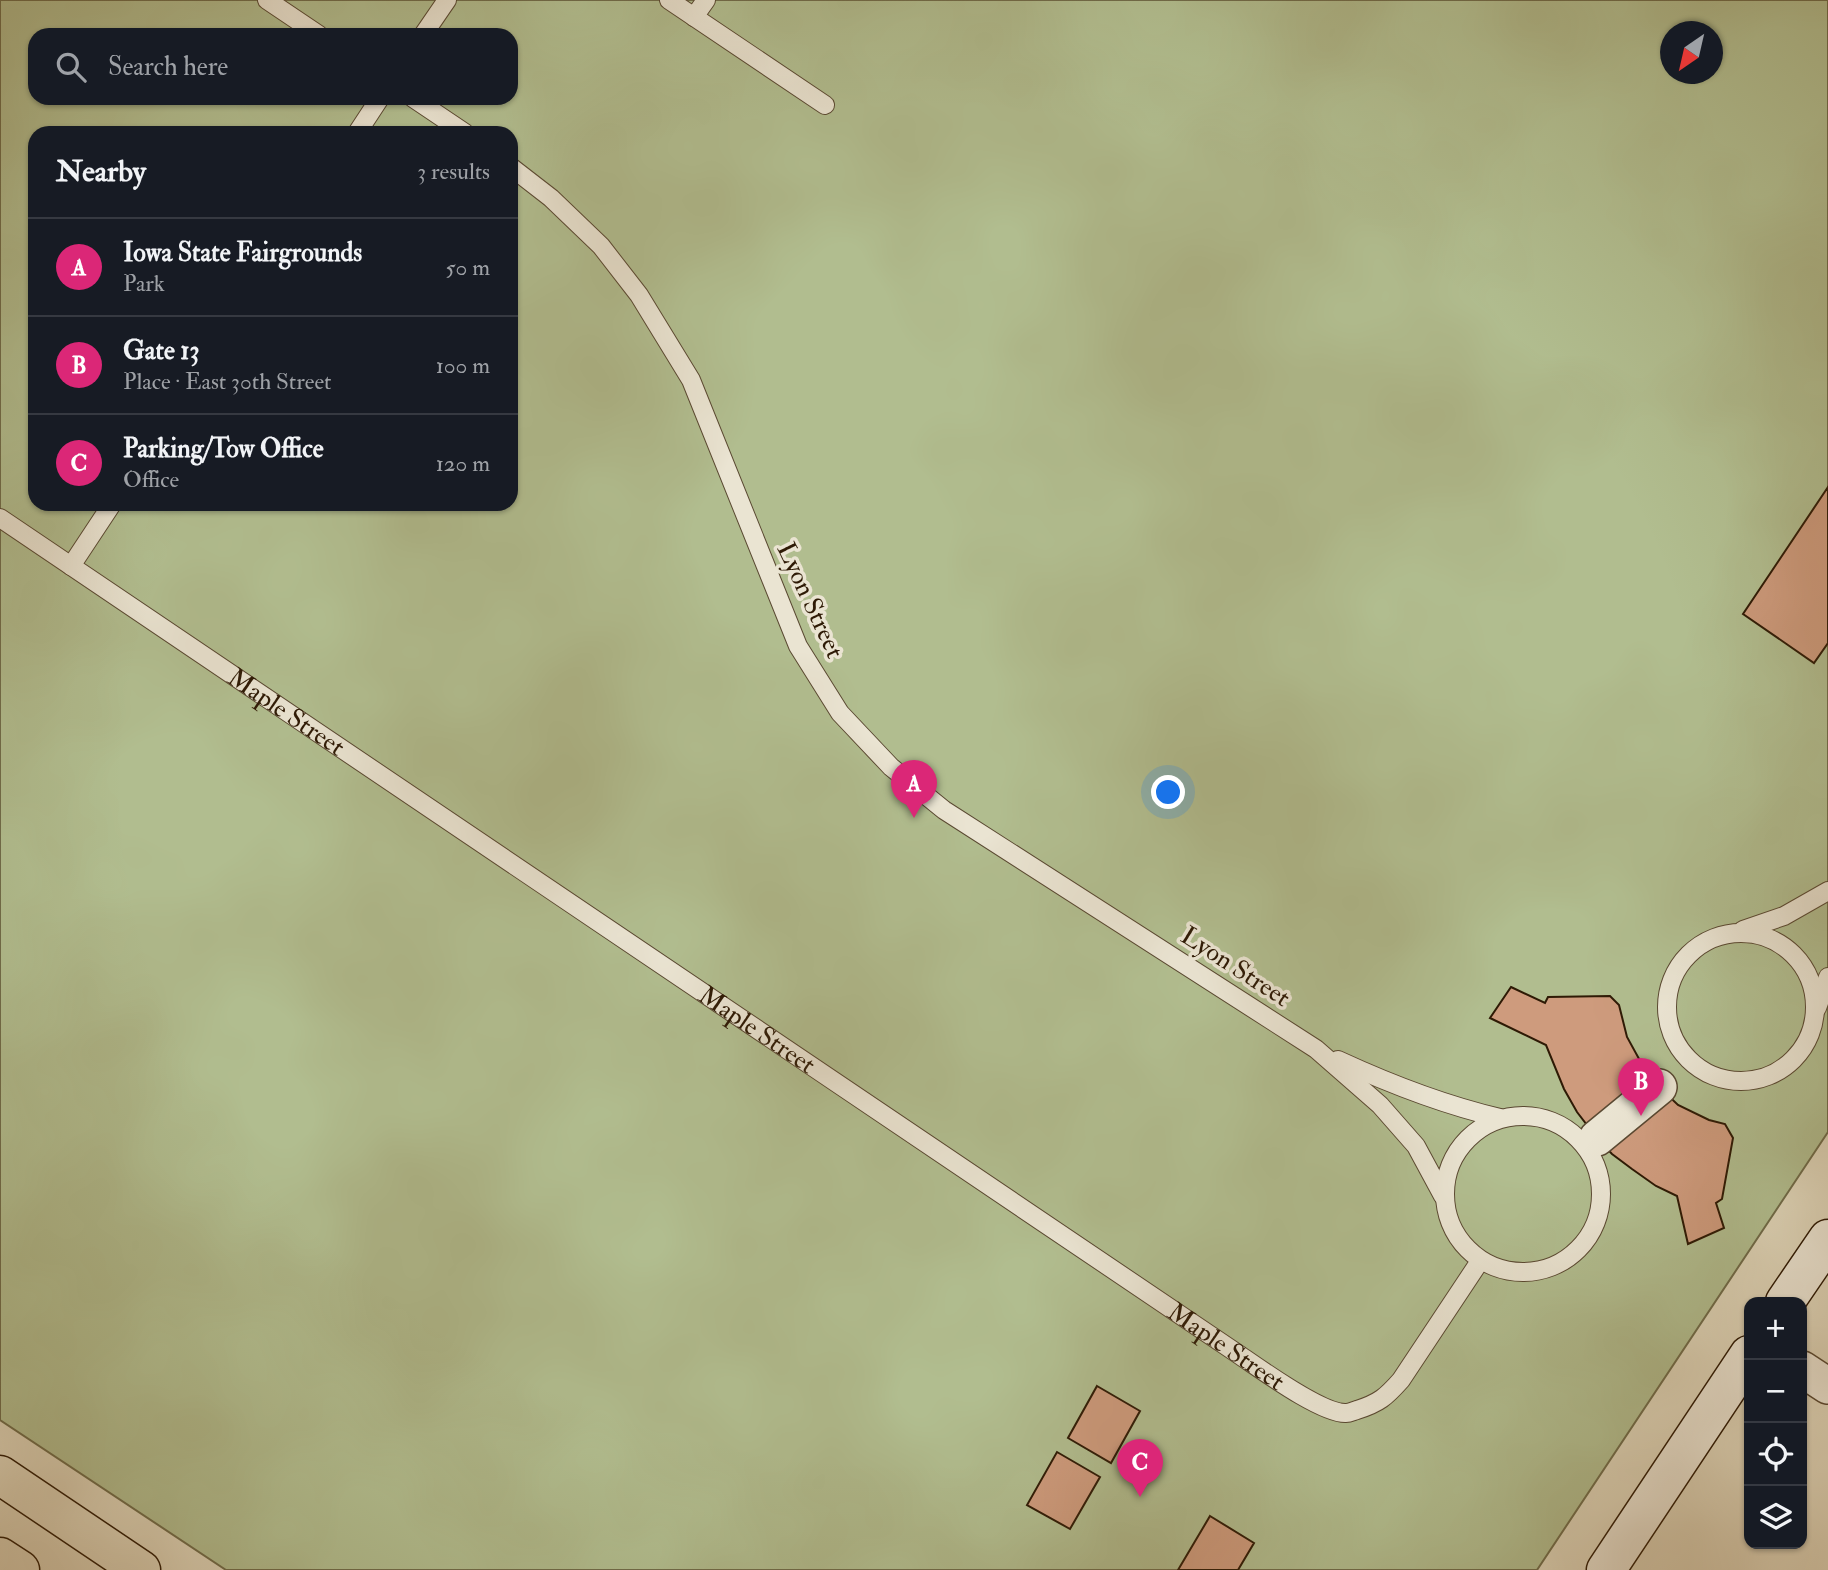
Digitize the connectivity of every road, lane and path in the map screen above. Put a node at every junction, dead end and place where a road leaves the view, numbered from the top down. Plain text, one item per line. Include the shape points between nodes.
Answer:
1 (267, 0) edge
2 (447, 0) edge
3 (669, 0) edge
4 (706, 0) edge
5 (695, 17) junction
6 (309, 28) edge
7 (428, 28) edge
8 (375, 105) edge
9 (423, 105) edge
10 (824, 105) dead end
11 (362, 126) edge
12 (454, 126) edge
13 (518, 172) edge
14 (106, 511) edge
15 (0, 518) edge
16 (71, 566) junction
17 (1828, 891) edge
18 (1735, 932) junction
19 (1828, 977) edge
20 (1817, 1008) junction
21 (1316, 1049) junction
22 (1659, 1087) dead end
23 (1500, 1118) junction
24 (1597, 1138) dead end
25 (1443, 1196) junction
26 (1828, 1239) edge
27 (1480, 1261) junction
28 (1788, 1297) edge
29 (1746, 1360) edge
30 (1807, 1372) edge
31 (1828, 1386) edge
32 (0, 1475) edge
33 (0, 1557) edge
34 (20, 1570) edge
35 (141, 1570) edge
36 (1606, 1570) edge

1 - 6 lane
2 - 7 lane
3 - 5 lane
4 - 5 lane
5 - 10 lane
8 - 11 lane
9 - 12 lane
13 - 21 lane, Lyon Street via 601,246 639,295 691,380 798,646 840,713 891,767 944,810
14 - 16 lane
15 - 16 lane, Maple Street
16 - 27 lane, Maple Street via 1322,1407 1346,1413 1386,1396
17 - 18 lane via 1784,916
18 - 20 lane via 1760,934 1783,944 1801,961
18 - 20 lane via 1712,938 1690,952 1667,995 1667,1019 1675,1043 1690,1062 1711,1076 1735,1082 1760,1080 1782,1070 1800,1054 1812,1032
19 - 20 lane
21 - 23 lane via 1381,1080
21 - 25 lane via 1380,1105 1416,1146
22 - 24 street
23 - 25 lane via 1476,1129 1458,1147 1447,1170
23 - 27 lane via 1526,1115 1552,1121 1574,1134 1591,1154 1600,1178 1601,1205 1586,1240 1556,1265 1531,1272 1504,1271
25 - 27 lane via 1448,1221 1461,1243
26 - 28 main road
29 - 36 main road
30 - 31 street
32 - 35 main road
33 - 34 main road

